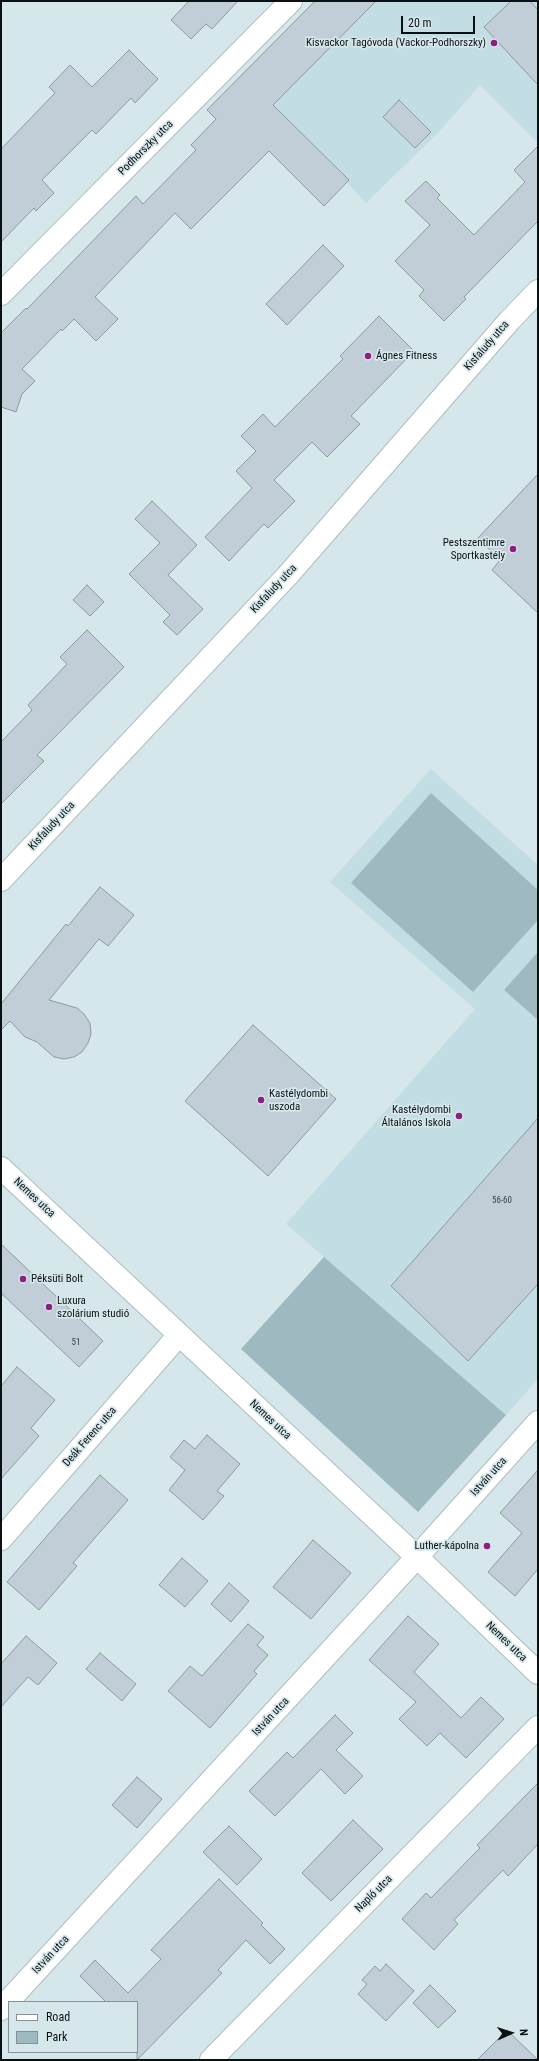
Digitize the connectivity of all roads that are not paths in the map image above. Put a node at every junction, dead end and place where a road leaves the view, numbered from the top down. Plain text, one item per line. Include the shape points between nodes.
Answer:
1 (291, 1) edge
2 (538, 291) edge
3 (1, 294) edge
4 (1, 880) edge
5 (1, 1168) edge
6 (179, 1335) junction
7 (538, 1422) edge
8 (1, 1539) edge
9 (418, 1557) junction
10 (538, 1674) edge
11 (538, 1727) edge
12 (8, 2001) edge
13 (8, 2001) edge
14 (1, 2009) edge
15 (211, 2060) edge

1 - 3 street, Podhorszky utca
2 - 4 street, Kisfaludy utca via 288,575
5 - 6 street, Nemes utca
6 - 8 street, Deák Ferenc utca
6 - 9 street, Nemes utca
7 - 9 street, István utca
9 - 10 street, Nemes utca
9 - 12 street, István utca
11 - 15 street, Napló utca
13 - 14 street, István utca

